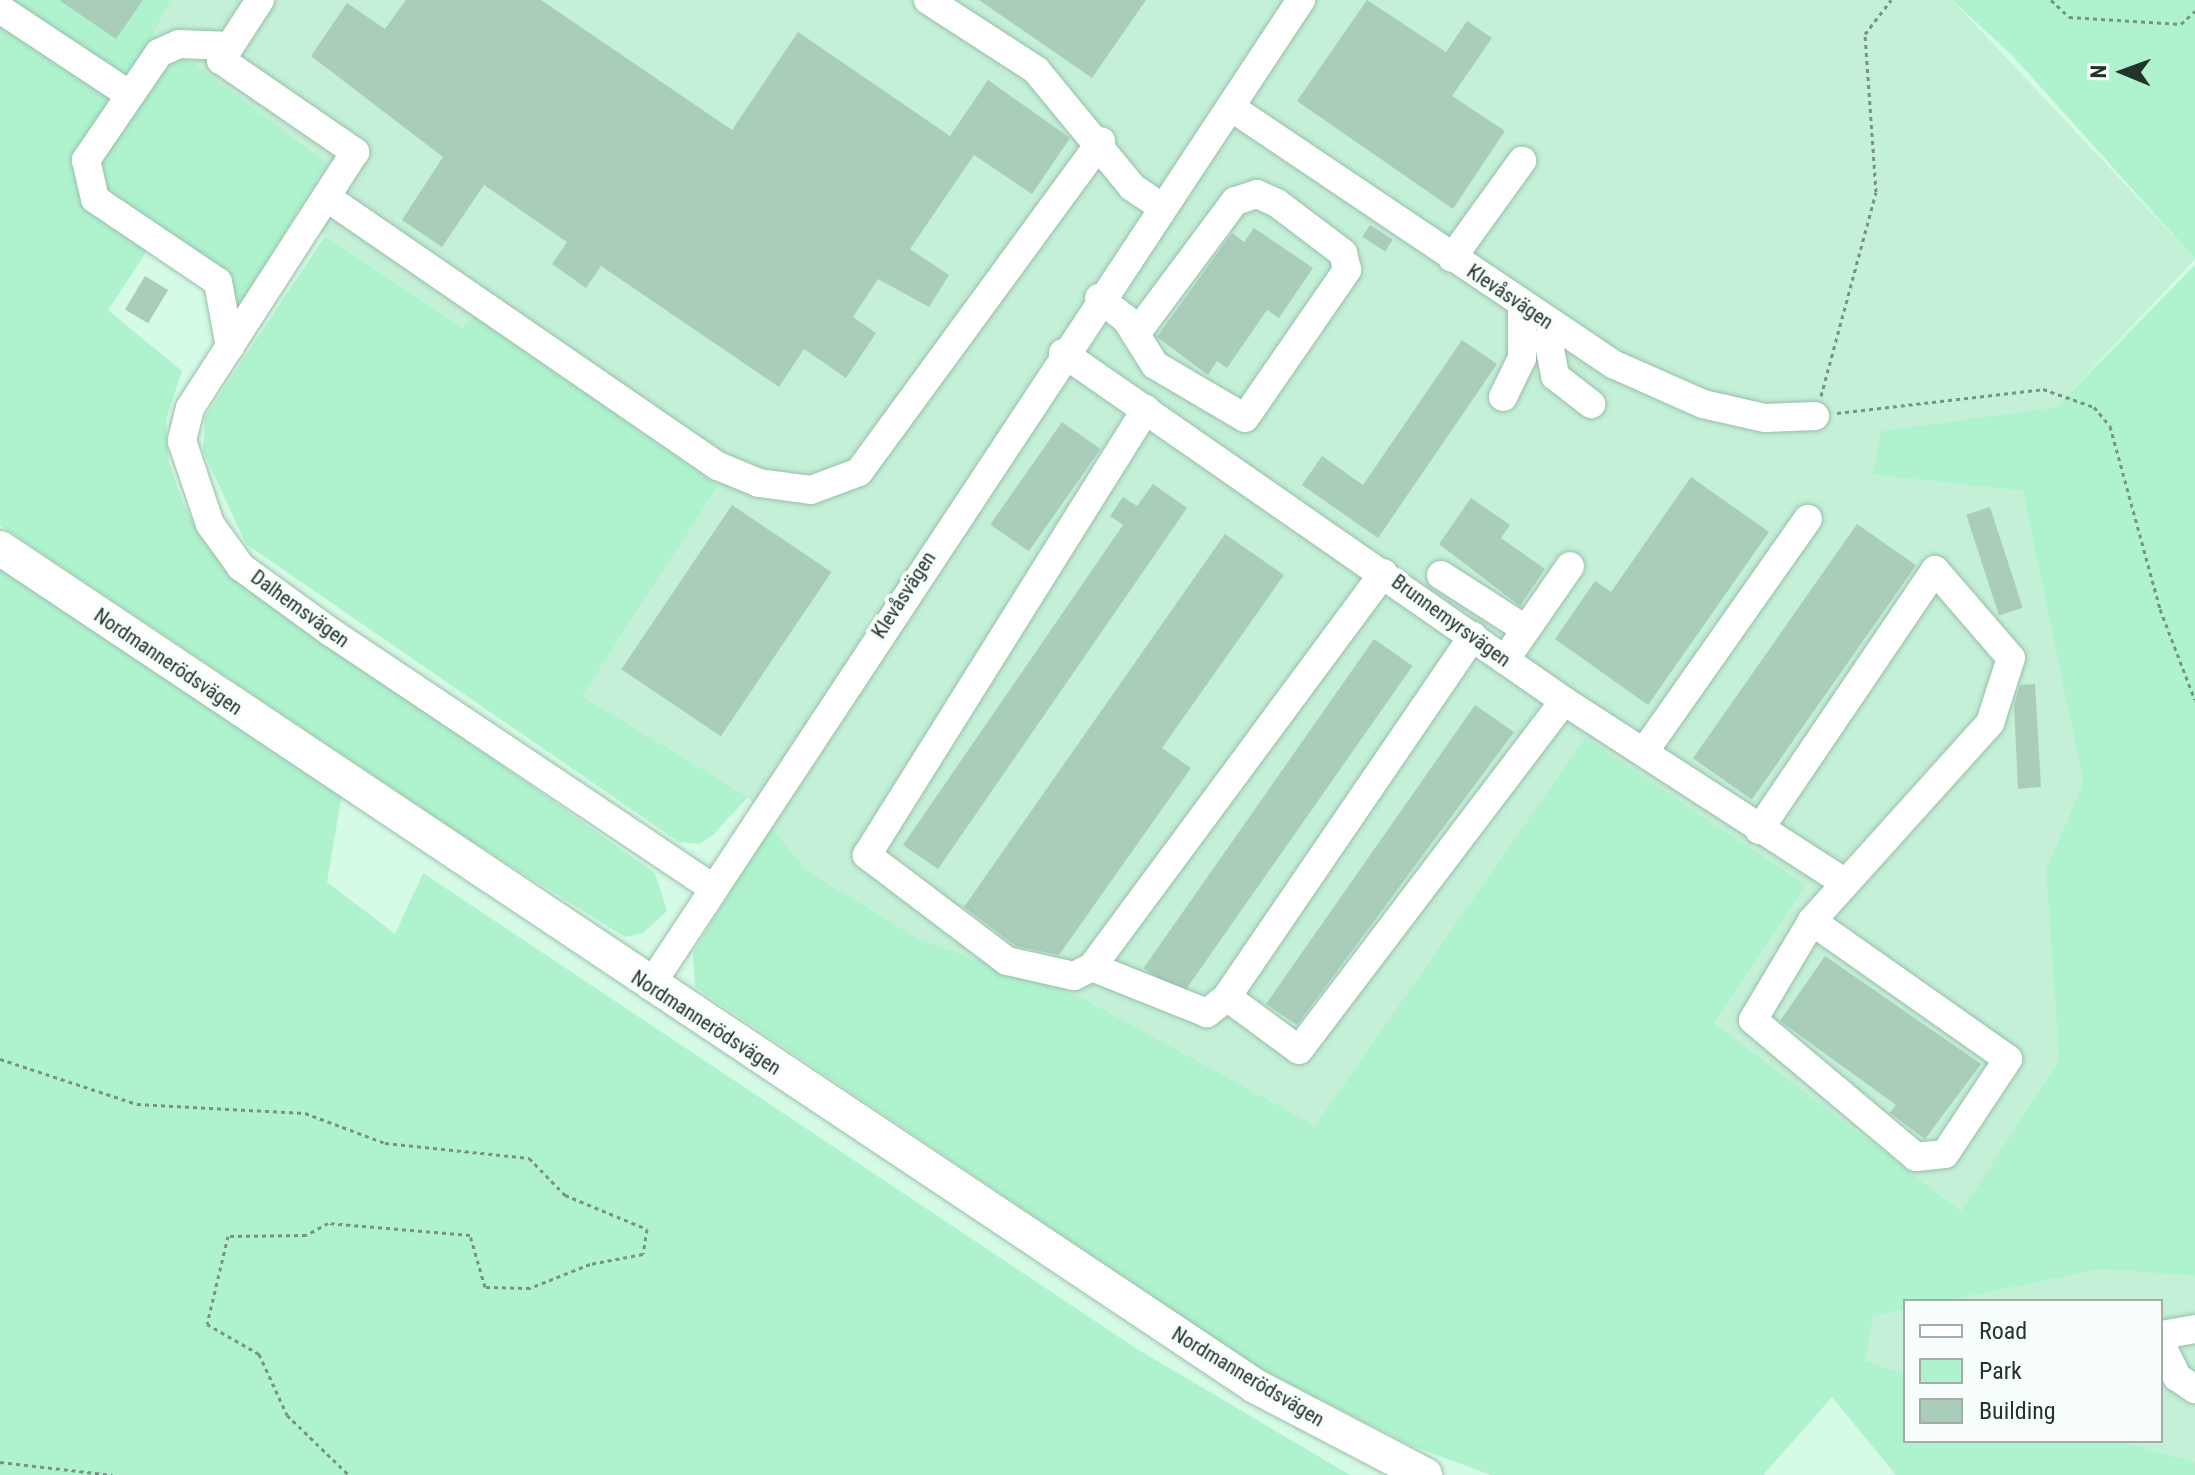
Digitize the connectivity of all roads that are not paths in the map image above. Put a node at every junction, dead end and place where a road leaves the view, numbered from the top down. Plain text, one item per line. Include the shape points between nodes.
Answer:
1 (260, 0) edge
2 (928, 0) edge
3 (1301, 0) edge
4 (0, 9) edge
5 (230, 46) junction
6 (127, 93) junction
7 (1232, 108) junction
8 (1101, 141) junction
9 (1522, 161) dead end
10 (329, 199) junction
11 (1160, 206) junction
12 (1452, 258) junction
13 (1099, 298) junction
14 (1522, 307) junction
15 (1554, 327) junction
16 (1136, 334) junction
17 (230, 347) junction
18 (1063, 353) junction
19 (1503, 397) dead end
20 (1591, 404) dead end
21 (1146, 409) junction
22 (1815, 416) road end
23 (1808, 519) dead end
24 (0, 548) edge
25 (1570, 566) dead end
26 (1384, 573) junction
27 (1441, 575) dead end
28 (1525, 629) junction
29 (1473, 636) junction
30 (1505, 660) junction
31 (1564, 701) junction
32 (1644, 752) junction
33 (1759, 830) junction
34 (1844, 882) junction
35 (713, 888) junction
36 (1812, 921) junction
37 (1092, 967) junction
38 (650, 986) junction
39 (1227, 997) junction
40 (2195, 1329) edge
41 (2163, 1335) edge
42 (2163, 1348) edge
43 (2195, 1389) edge
44 (1425, 1475) edge

1 - 5 street
2 - 8 street via 1036,70
3 - 7 street, Klevåsvägen
4 - 6 street
5 - 6 street via 179,44 146,65
5 - 10 street, Dalhemsvägen via 221,60 355,152
6 - 17 street via 86,160 86,182 95,199 218,282
7 - 11 street, Klevåsvägen
7 - 12 street, Klevåsvägen
8 - 10 street via 859,472 811,490 759,483 718,466
8 - 11 street via 1132,187
9 - 12 street
10 - 17 street, Dalhemsvägen
11 - 13 street, Klevåsvägen
12 - 14 street, Klevåsvägen
13 - 16 street
13 - 18 street, Klevåsvägen
14 - 15 street, Klevåsvägen
14 - 19 street via 1522,358
15 - 20 street via 1548,339 1555,376
15 - 22 street, Klevåsvägen via 1703,404 1765,418
16 - 16 street via 1235,201 1257,194 1277,203 1343,253 1347,270 1245,418 1155,365
17 - 35 street, Dalhemsvägen via 190,408 182,441 210,524 241,567
18 - 21 street, Brunnemyrsvägen
18 - 35 street, Klevåsvägen
21 - 26 street, Brunnemyrsvägen
21 - 37 street via 867,855 1007,961 1074,976
23 - 32 street
24 - 38 main road, Nordmannerödsvägen
25 - 28 street
26 - 29 street, Brunnemyrsvägen
26 - 37 street
27 - 28 street
28 - 30 street
29 - 30 street, Brunnemyrsvägen
29 - 39 street
30 - 31 street, Brunnemyrsvägen
31 - 32 street, Brunnemyrsvägen
31 - 39 street via 1299,1050
32 - 33 street, Brunnemyrsvägen
33 - 34 street, Brunnemyrsvägen
33 - 34 street via 1935,570 2011,658 1990,723
34 - 36 street
35 - 38 street, Klevåsvägen
36 - 36 street via 1753,1020 1916,1157 1945,1154 2008,1059
37 - 39 street via 1207,1013
38 - 44 main road, Nordmannerödsvägen via 1255,1386
40 - 41 street
42 - 43 street via 2177,1377

